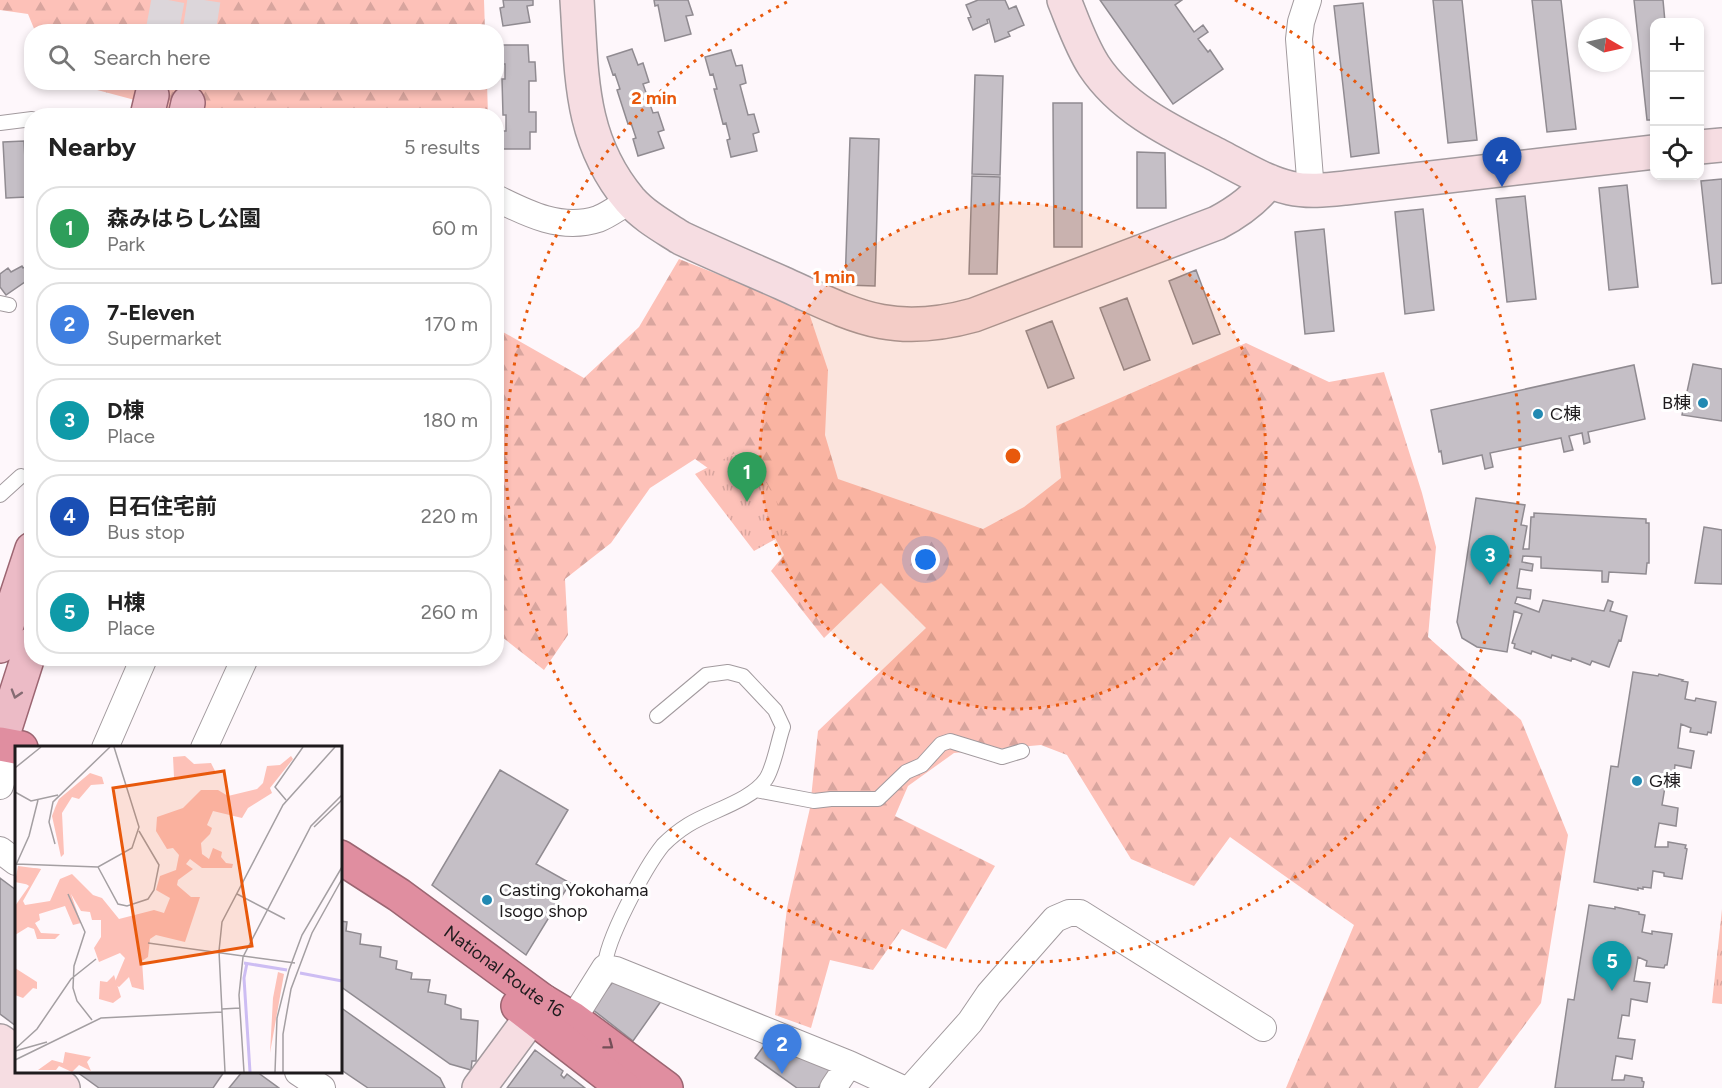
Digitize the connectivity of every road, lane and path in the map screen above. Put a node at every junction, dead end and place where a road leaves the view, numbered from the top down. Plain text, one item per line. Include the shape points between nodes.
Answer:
1 (577, 0) edge
2 (1064, 0) edge
3 (1308, 0) edge
4 (24, 120) edge
5 (0, 123) edge
6 (1722, 145) edge
7 (1704, 147) edge
8 (1650, 152) edge
9 (1269, 181) junction
10 (1311, 191) junction
11 (631, 200) junction
12 (504, 202) edge
13 (21, 476) dead end
14 (0, 495) edge
15 (24, 573) edge
16 (0, 646) edge
17 (27, 666) edge
18 (140, 666) edge
19 (241, 666) edge
20 (657, 716) dead end
21 (105, 746) edge
22 (204, 746) edge
23 (1022, 750) dead end
24 (7, 757) edge
25 (756, 790) junction
26 (0, 850) edge
27 (342, 858) edge
28 (15, 861) edge
29 (342, 881) edge
30 (605, 968) junction
31 (537, 1009) junction
32 (573, 1019) junction
33 (1263, 1028) dead end
34 (0, 1041) edge
35 (15, 1051) edge
36 (849, 1064) junction
37 (0, 1072) edge
38 (44, 1073) edge
39 (301, 1073) edge
40 (22, 1088) edge
41 (63, 1088) edge
42 (322, 1088) edge
43 (478, 1088) edge
44 (624, 1088) edge
45 (666, 1088) edge
46 (833, 1088) edge
47 (901, 1088) edge
48 (911, 1088) edge

1 - 11 street via 584,104 591,132
2 - 9 street via 1095,67 1118,94 1157,123
3 - 10 street via 1299,39
4 - 5 lane
6 - 7 street
8 - 10 street
9 - 10 street
9 - 11 street via 1257,197 1217,223 1002,306 951,321 915,325 857,316 724,258 681,238
11 - 12 street via 600,218 581,223 560,222
13 - 14 lane
15 - 16 main road
17 -> 24 main road
18 - 21 street
19 - 22 street
20 - 25 lane via 706,675 728,672 743,676 775,710 783,727 767,778
23 - 25 lane via 1002,757 950,741 941,744 922,765 906,772 878,799 814,801
25 - 30 lane via 687,825 664,844 627,907 604,958
26 - 28 street
27 - 31 highway, National Route 16 via 399,895
29 - 31 highway, National Route 16
30 - 32 street
30 - 36 street
31 - 32 highway, National Route 16
31 - 43 street
31 - 44 highway, National Route 16 via 564,1044
32 -> 45 highway, National Route 16
33 - 48 street via 1080,913 1069,913 1055,919
34 - 35 street
36 - 46 street
36 - 47 street
37 - 40 street
38 - 41 street
39 - 42 street

